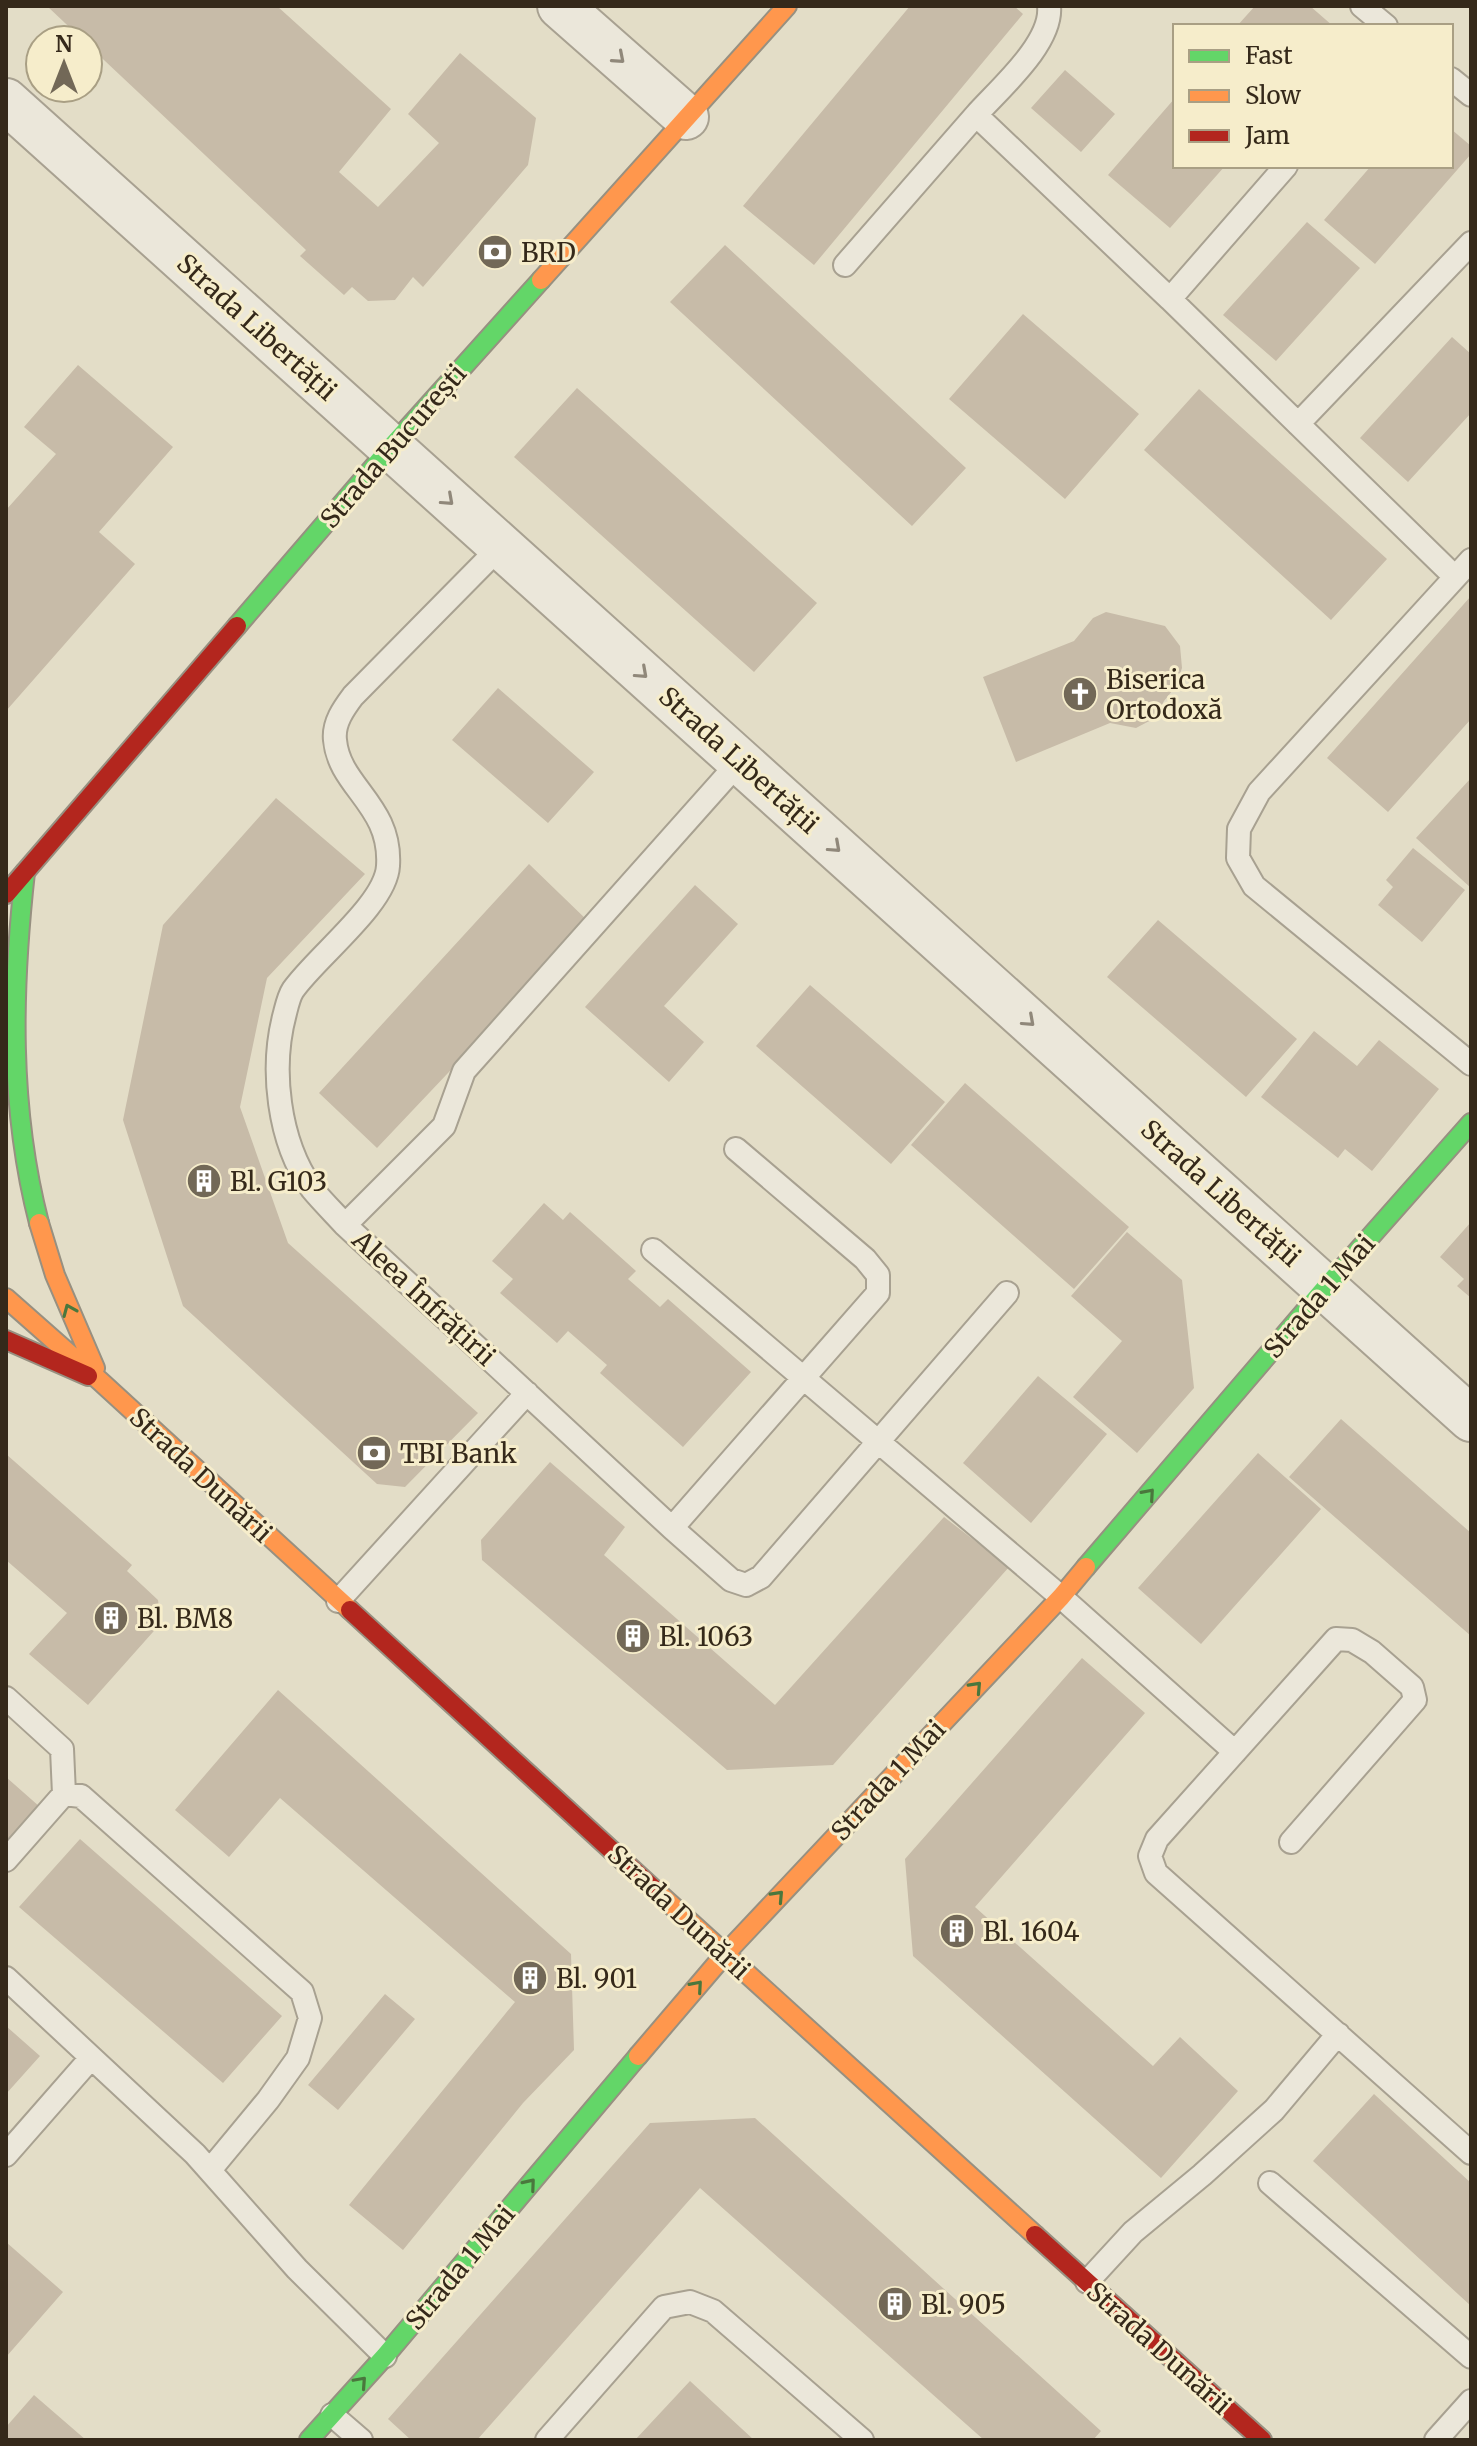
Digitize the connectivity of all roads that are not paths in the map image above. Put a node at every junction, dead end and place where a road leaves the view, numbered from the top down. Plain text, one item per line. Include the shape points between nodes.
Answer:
1 (560, 6) edge
2 (787, 6) edge
3 (1049, 6) edge
4 (1362, 6) edge
5 (1384, 24) edge
6 (1453, 81) edge
7 (1471, 95) edge
8 (6, 101) edge
9 (976, 115) junction
10 (686, 117) junction
11 (1284, 168) edge
12 (1471, 243) edge
13 (845, 265) dead end
14 (1170, 299) junction
15 (1298, 424) junction
16 (391, 447) junction
17 (501, 546) junction
18 (1471, 560) edge
19 (1455, 577) junction
20 (740, 761) junction
21 (25, 872) junction
22 (6, 894) edge
23 (1471, 1064) edge
24 (1471, 1123) edge
25 (736, 1149) dead end
26 (345, 1225) junction
27 (653, 1250) dead end
28 (1325, 1288) junction
29 (1007, 1293) dead end
30 (6, 1298) edge
31 (6, 1340) edge
32 (803, 1378) junction
33 (100, 1381) junction
34 (527, 1393) junction
35 (1471, 1419) edge
36 (877, 1440) junction
37 (672, 1528) junction
38 (1061, 1597) junction
39 (338, 1601) junction
40 (6, 1698) edge
41 (1235, 1752) junction
42 (64, 1794) junction
43 (1291, 1842) dead end
44 (6, 1860) edge
45 (725, 1954) junction
46 (6, 1978) edge
47 (1338, 2034) junction
48 (91, 2058) junction
49 (1471, 2153) edge
50 (6, 2155) edge
51 (210, 2170) junction
52 (1270, 2183) dead end
53 (1087, 2282) junction
54 (385, 2356) junction
55 (1471, 2357) edge
56 (1471, 2401) edge
57 (332, 2415) junction
58 (309, 2440) edge
59 (361, 2440) edge
60 (547, 2440) edge
61 (862, 2440) edge
62 (1262, 2440) edge
63 (1436, 2440) edge

1 -> 10 street
2 - 10 main road, Strada București
3 - 9 lane via 1036,48
4 - 5 lane
6 - 7 lane
8 - 16 street, Strada Libertății
9 - 13 lane
9 - 14 lane
10 - 16 main road, Strada București
11 - 14 lane
12 - 15 lane
14 - 15 lane
15 - 19 lane
16 -> 17 street, Strada Libertății
16 - 21 main road, Strada București
17 -> 20 street, Strada Libertății
17 - 26 lane via 353,696 340,713 334,738 343,764 379,818 388,842 388,870 381,891 291,992 279,1037 278,1077 295,1156 312,1188
18 - 19 lane
19 - 23 lane via 1259,792 1239,829 1238,858 1254,886
20 - 26 lane, Aleea Înfrățirii via 464,1071 444,1126
20 -> 28 street, Strada Libertății
21 - 22 main road, Strada București
33 -> 21 main road via 44,1244 21,1137 15,1021
24 - 28 main road, Strada 1 Mai
25 - 32 lane via 878,1275 878,1293
26 - 34 lane, Aleea Înfrățirii
27 - 32 lane
28 - 35 street, Strada Libertății
38 -> 28 main road, Strada 1 Mai
29 - 36 lane, Aleea Înfrățirii
30 - 33 main road, Strada Dunării
31 - 33 main road, Strada Dunării
32 - 36 lane
32 - 37 lane
33 - 39 main road, Strada Dunării
34 - 37 lane, Aleea Înfrățirii
34 - 39 lane
36 - 37 lane, Aleea Înfrățirii via 761,1577 746,1585 731,1580
36 - 38 lane
38 - 41 lane
45 -> 38 main road, Strada 1 Mai
39 - 45 main road, Strada Dunării
40 - 42 lane via 62,1749
41 - 43 lane via 1336,1639 1352,1640 1372,1652 1412,1687 1415,1700
41 - 47 lane via 1157,1839 1150,1856 1156,1873
42 - 44 lane
42 - 51 lane via 81,1796 302,1992 310,2018 298,2058
45 - 53 main road, Strada Dunării
54 -> 45 main road, Strada 1 Mai
46 - 48 lane
47 - 49 lane
47 - 53 lane via 1274,2110 1133,2232
48 - 50 lane
48 - 51 lane
51 - 54 lane via 297,2269
52 - 55 lane
53 - 62 main road, Strada Dunării
57 -> 54 main road, Strada 1 Mai
56 - 63 lane
57 - 58 main road, Strada 1 Mai
57 - 59 lane
60 - 61 lane via 664,2307 690,2302 713,2311

